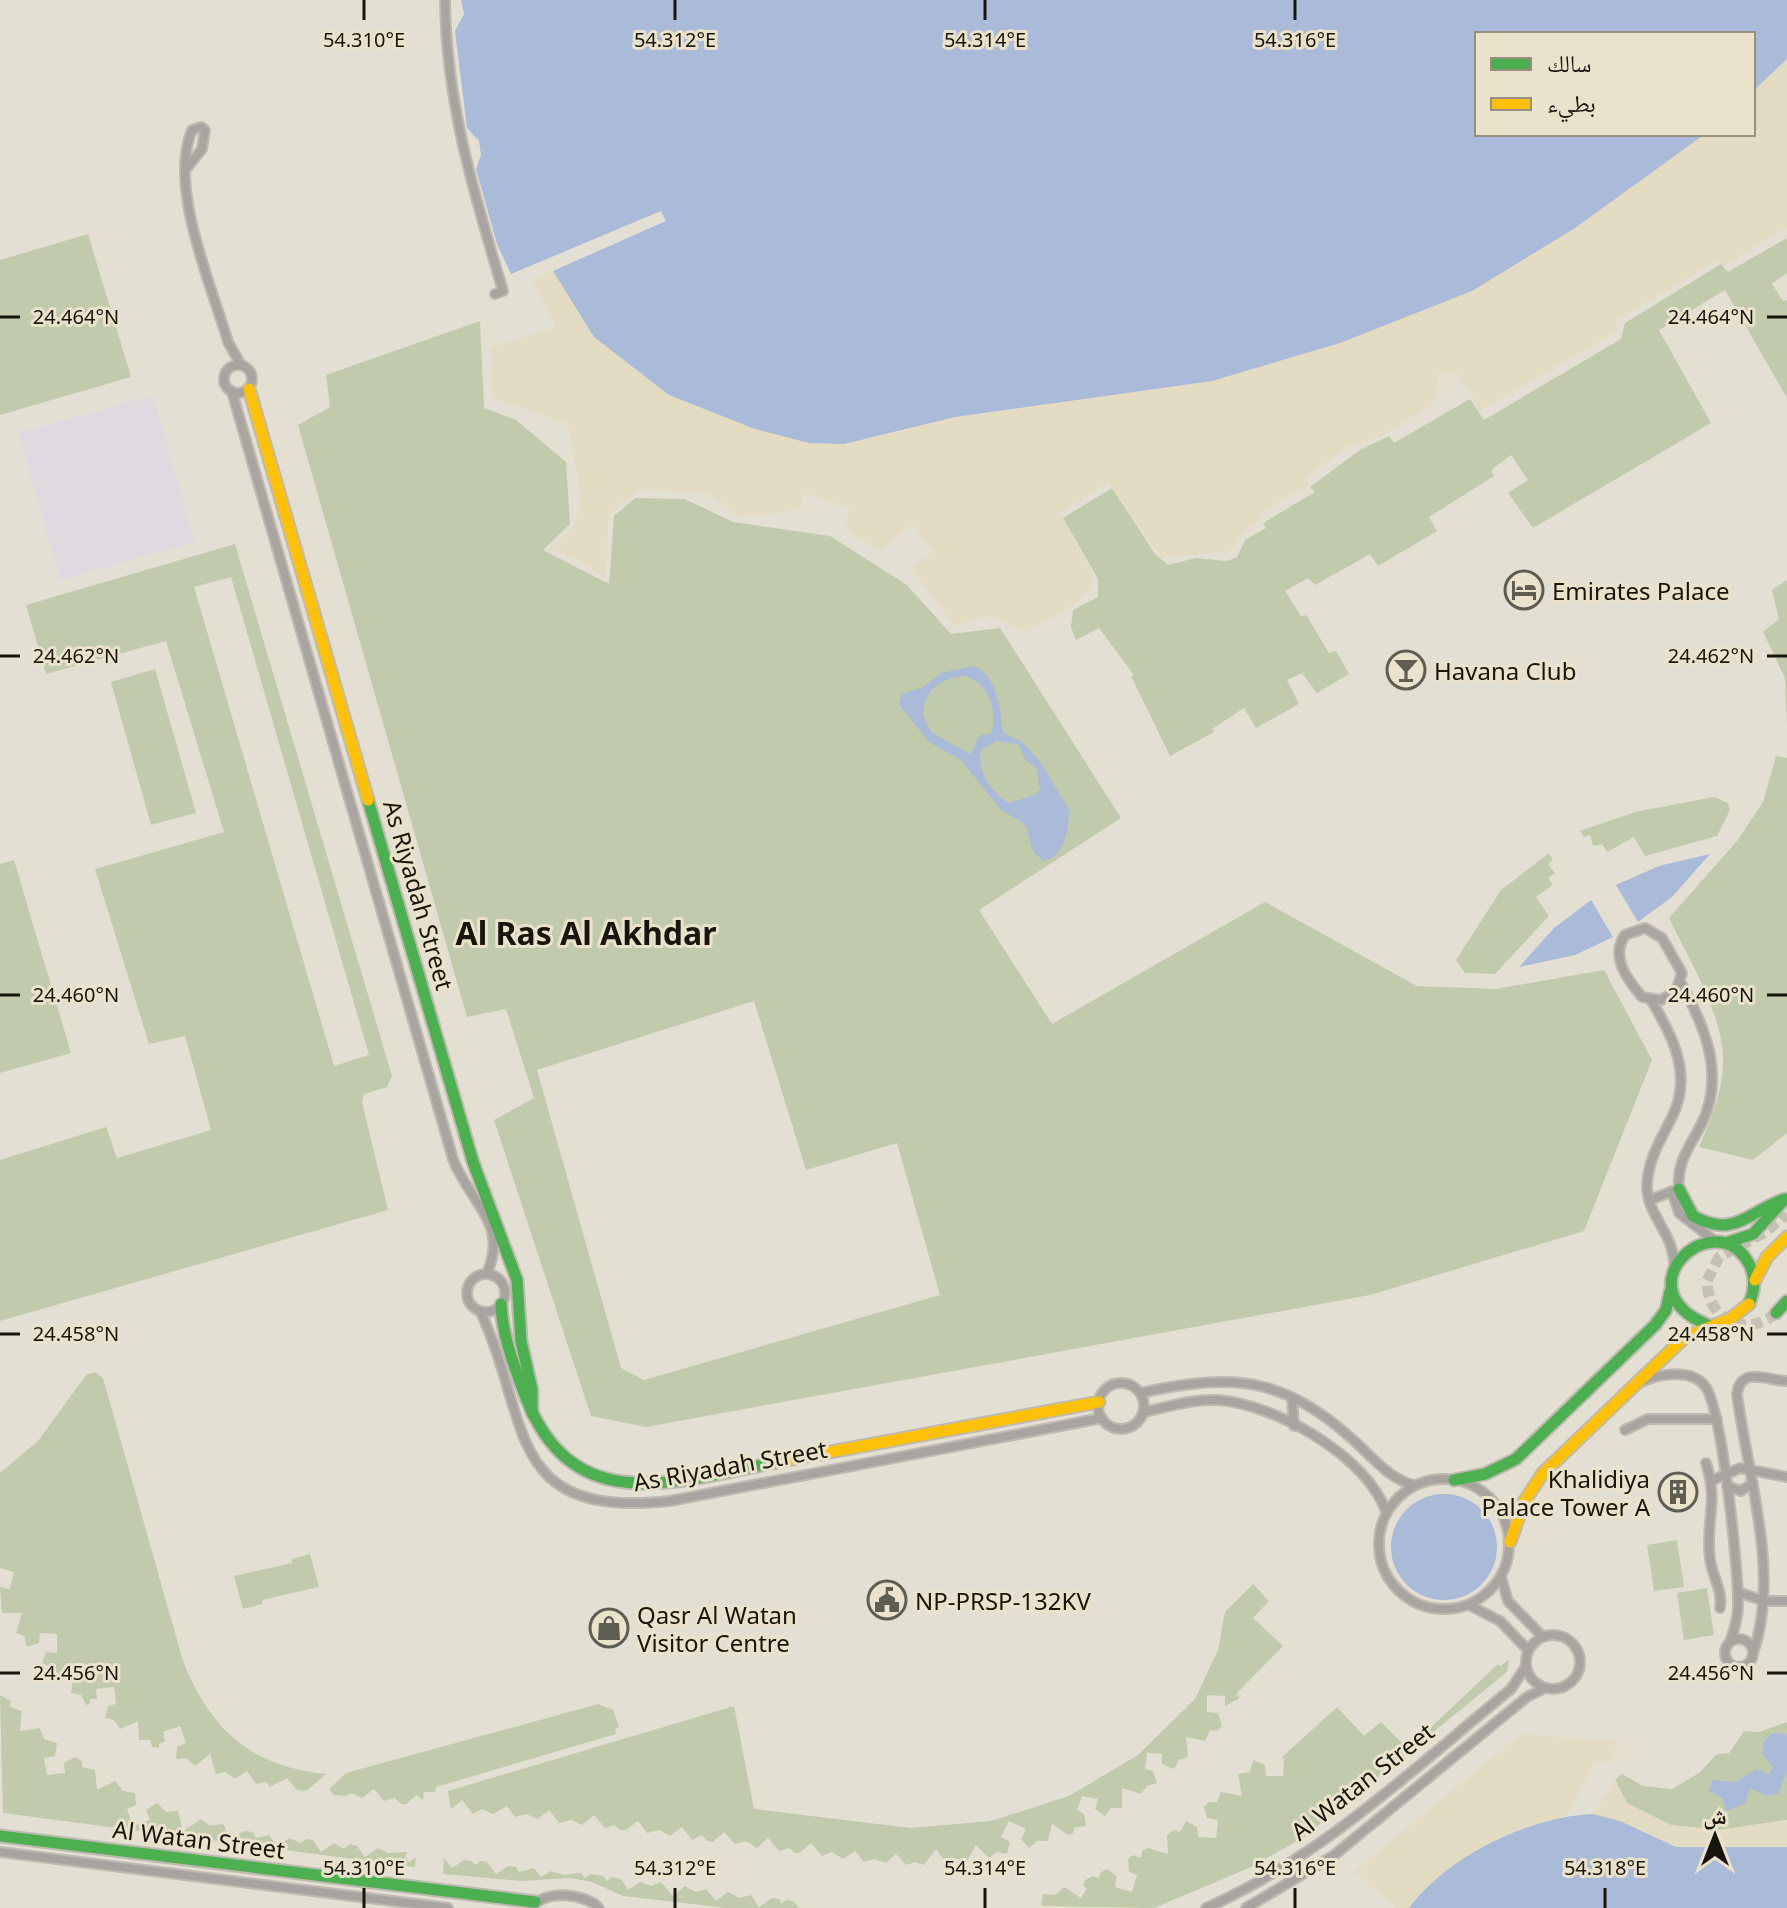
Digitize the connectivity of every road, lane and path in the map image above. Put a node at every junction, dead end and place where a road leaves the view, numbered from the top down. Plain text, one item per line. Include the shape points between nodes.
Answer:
1 (445, 0) edge
2 (187, 168) dead end
3 (495, 294) dead end
4 (228, 342) junction
5 (241, 365) junction
6 (228, 369) junction
7 (249, 389) junction
8 (232, 392) junction
9 (1681, 983) junction
10 (1651, 1000) junction
11 (1676, 1190) junction
12 (1786, 1198) edge
13 (1649, 1200) junction
14 (1787, 1237) edge
15 (1720, 1243) junction
16 (1674, 1267) junction
17 (487, 1273) junction
18 (1754, 1284) junction
19 (1670, 1288) junction
20 (1787, 1301) edge
21 (501, 1304) junction
22 (480, 1311) junction
23 (1776, 1313) tunnel mouth
24 (1708, 1325) junction
25 (1787, 1381) edge
26 (1637, 1383) junction
27 (1140, 1393) junction
28 (1292, 1398) junction
29 (1099, 1402) junction
30 (1144, 1412) junction
31 (532, 1413) junction
32 (1102, 1418) junction
33 (1717, 1419) junction
34 (1294, 1426) junction
35 (1625, 1430) dead end
36 (1706, 1463) dead end
37 (1752, 1472) junction
38 (1787, 1477) edge
39 (1454, 1480) junction
40 (1711, 1481) junction
41 (1727, 1482) junction
42 (1753, 1483) junction
43 (1415, 1485) junction
44 (1386, 1512) junction
45 (1510, 1542) junction
46 (1501, 1577) junction
47 (1735, 1581) junction
48 (1718, 1585) junction
49 (1738, 1592) junction
50 (1764, 1601) junction
51 (1787, 1601) edge
52 (1469, 1605) junction
53 (1720, 1608) dead end
54 (1543, 1637) junction
55 (1730, 1642) junction
56 (1528, 1650) junction
57 (1753, 1653) junction
58 (1526, 1666) junction
59 (1545, 1688) junction
60 (0, 1836) edge
61 (0, 1852) edge
62 (534, 1905) edge
63 (448, 1908) edge
64 (599, 1908) edge
65 (1206, 1908) edge
66 (1246, 1908) edge

1 - 3 street via 452,102 503,291
2 - 4 street via 183,179 189,212
4 - 5 street
4 - 6 street
5 - 6 street
5 - 7 street via 252,373
6 - 8 street via 224,382
7 - 8 street
7 - 31 street, As Riyadah Street via 473,1162 517,1280
8 - 17 street, As Riyadah Street via 453,1159 495,1236
9 - 10 street via 1669,997
9 - 10 street via 1682,973 1662,938 1645,928 1633,930 1620,943 1619,962 1642,997
9 - 11 street via 1704,1028 1712,1070 1708,1108 1683,1156
10 - 13 street via 1675,1046 1681,1084 1674,1115 1653,1151
11 - 12 street via 1689,1212 1715,1227 1738,1225
11 - 13 street
11 - 15 street via 1682,1216
12 - 15 street via 1753,1234
13 - 16 street via 1671,1243
14 - 18 street via 1767,1257
15 - 16 street via 1694,1246
15 - 18 street via 1746,1259
16 - 19 street
17 - 21 street via 504,1287
17 - 22 street via 473,1278 467,1289 468,1301
18 - 24 street via 1739,1316
19 - 24 street via 1680,1310 1692,1321
19 - 39 street via 1666,1310 1655,1325 1532,1446 1496,1470
20 - 23 street
21 - 22 street
21 - 31 street, As Riyadah Street via 505,1336
22 - 32 street, As Riyadah Street via 530,1453 564,1487 607,1503 670,1501
24 - 26 street via 1685,1337
25 - 37 street via 1750,1376 1738,1387
26 - 33 street via 1661,1376 1695,1378 1704,1385
26 - 45 street via 1536,1481
27 - 28 street via 1220,1379 1253,1383
27 - 29 street via 1131,1386 1114,1385
27 - 30 street
28 - 34 street
28 - 43 street via 1338,1426 1390,1475
29 - 31 street, As Riyadah Street via 630,1486 592,1478 571,1465 553,1448
29 - 32 street
30 - 32 street via 1125,1429 1113,1428
30 - 34 street via 1217,1400 1250,1406
33 - 35 street via 1648,1419
33 - 41 street
34 - 44 street via 1356,1466 1377,1490
36 - 40 street
37 - 38 street
37 - 41 street via 1736,1469
37 - 42 street
39 - 43 street
39 - 45 street via 1489,1496 1504,1517
40 - 41 street
40 - 48 street via 1710,1559
41 - 42 street via 1741,1491
41 - 47 street
42 - 50 street
43 - 44 street
44 - 52 street via 1378,1546 1383,1570 1396,1589 1430,1608
45 - 46 street
46 - 52 street
46 - 54 street via 1508,1601
47 - 48 street
47 - 49 street
48 - 53 street
49 - 50 street
49 - 55 street
50 - 51 street
50 - 57 street
52 - 56 street via 1500,1621
54 - 56 street
54 - 59 street via 1567,1639 1581,1663 1566,1687
55 - 57 street via 1743,1639
55 - 57 street via 1725,1655 1734,1666 1747,1664
56 - 58 street
58 - 59 street via 1532,1680
58 - 65 street, Al Watan Street via 1511,1689 1341,1829 1285,1868
59 - 66 street, Al Watan Street via 1521,1701 1333,1856
60 - 62 street, Al Watan Street
61 - 63 street, Al Watan Street
62 - 64 street via 550,1895 585,1900

